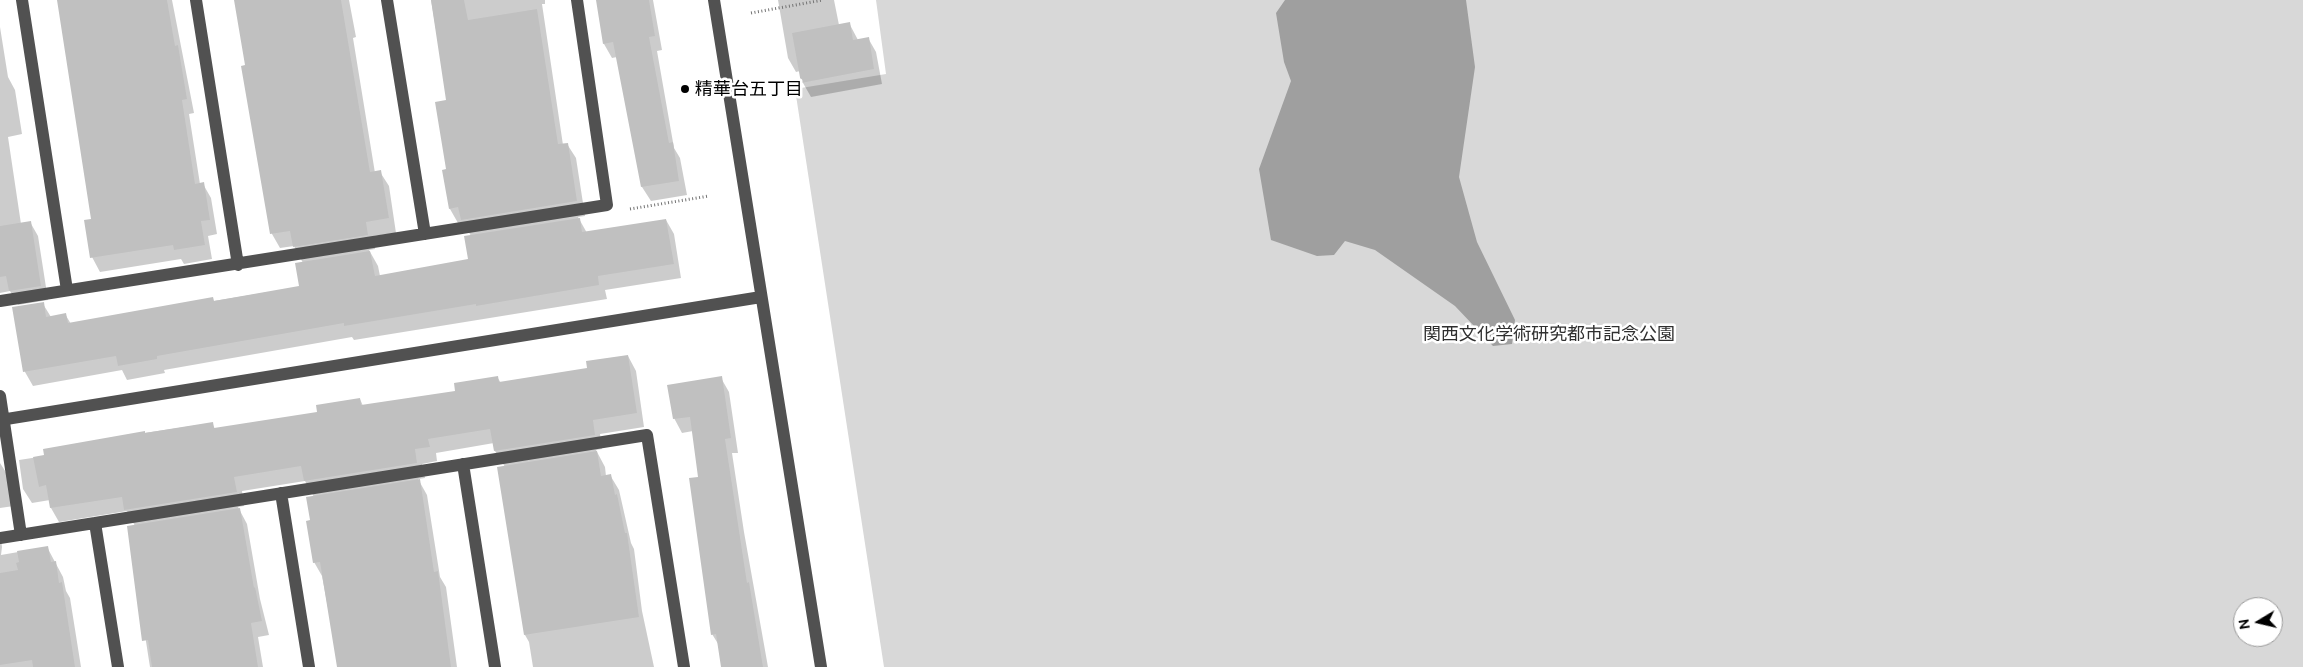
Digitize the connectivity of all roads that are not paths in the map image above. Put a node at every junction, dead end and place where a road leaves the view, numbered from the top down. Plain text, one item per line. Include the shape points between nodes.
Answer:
1 (22, 0) edge
2 (196, 0) edge
3 (387, 0) edge
4 (577, 0) edge
5 (714, 0) edge
6 (425, 234) junction
7 (238, 265) junction
8 (67, 290) junction
9 (761, 297) junction
10 (0, 301) edge
11 (0, 396) edge
12 (2, 419) edge
13 (463, 464) junction
14 (281, 493) junction
15 (95, 522) junction
16 (21, 535) junction
17 (0, 538) edge
18 (118, 667) edge
19 (309, 667) edge
20 (495, 667) edge
21 (684, 667) edge
22 (821, 667) edge

1 - 8 street
2 - 7 street
3 - 6 street
4 - 6 street via 608,205
5 - 9 street
6 - 7 street
7 - 8 street
8 - 10 street
9 - 12 street
9 - 22 street
11 - 12 street
12 - 16 street
13 - 14 street
13 - 20 street
13 - 21 street via 647,435
14 - 15 street
14 - 19 street
15 - 16 street
15 - 18 street
16 - 17 street

